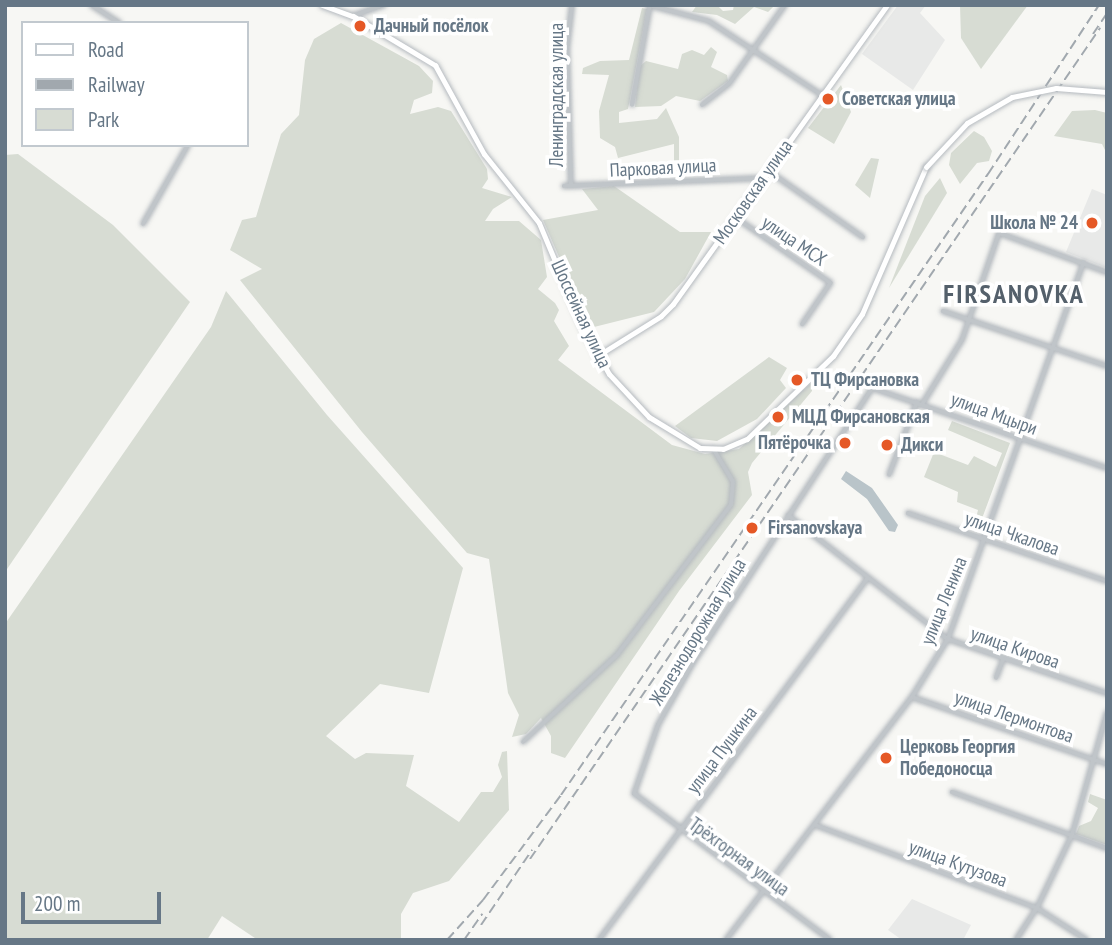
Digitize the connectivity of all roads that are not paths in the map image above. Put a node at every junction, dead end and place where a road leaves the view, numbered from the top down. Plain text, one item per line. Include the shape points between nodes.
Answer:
1 (92, 5) edge
2 (322, 5) edge
3 (384, 5) edge
4 (572, 5) edge
5 (650, 5) edge
6 (785, 5) edge
7 (887, 5) edge
8 (354, 16) junction
9 (117, 21) edge
10 (755, 50) junction
11 (1107, 92) edge
12 (823, 96) junction
13 (632, 104) dead end
14 (702, 105) dead end
15 (187, 147) edge
16 (769, 171) junction
17 (763, 178) junction
18 (564, 186) dead end
19 (571, 186) junction
20 (736, 217) junction
21 (144, 224) dead end
22 (863, 237) dead end
23 (1083, 263) junction
24 (1107, 272) edge
25 (943, 311) dead end
26 (970, 320) junction
27 (803, 324) dead end
28 (1053, 346) junction
29 (597, 356) junction
30 (1107, 366) edge
31 (872, 388) joint
32 (917, 401) junction
33 (923, 403) junction
34 (1019, 439) junction
35 (713, 449) junction
36 (1107, 468) edge
37 (889, 475) dead end
38 (908, 513) dead end
39 (788, 515) junction
40 (983, 539) junction
41 (868, 578) junction
42 (1107, 581) edge
43 (948, 639) junction
44 (1003, 660) junction
45 (996, 678) dead end
46 (1107, 693) edge
47 (912, 697) junction
48 (1107, 713) edge
49 (523, 743) dead end
50 (1092, 758) junction
51 (1107, 764) edge
52 (952, 792) dead end
53 (634, 794) joint
54 (815, 825) junction
55 (679, 830) junction
56 (1072, 835) junction
57 (1107, 848) edge
58 (761, 892) junction
59 (1037, 908) junction
60 (599, 940) edge
61 (726, 940) edge
62 (830, 940) edge
63 (1016, 940) edge
64 (1087, 940) edge

1 - 9 street
2 - 8 street, Шоссейная улица
3 - 8 street
4 - 19 street, Ленинградская улица via 567,48
5 - 10 street via 709,21
5 - 13 street
6 - 10 street
7 - 12 street, Московская улица
8 - 29 street, Шоссейная улица via 435,65 484,154 528,204
10 - 12 street
10 - 14 street via 729,84
11 - 35 street, bridge via 1056,88 1012,97 967,123 926,167 862,314 818,372 747,439
12 - 16 street, Московская улица
15 - 21 street
16 - 17 street, Московская улица
16 - 22 street
17 - 19 street, Парковая улица
17 - 20 street, Московская улица
18 - 19 street, Парковая улица
20 - 27 street, улица МСХ via 831,283
20 - 29 street, Московская улица via 661,317
23 - 24 street
23 - 26 street via 999,233
23 - 28 street, улица Ленина
25 - 26 street
26 - 28 street
26 - 33 street
28 - 30 street
28 - 34 street, улица Ленина
29 - 35 street, Шоссейная улица via 617,386 649,417 691,446
31 - 32 street, улица Мцыри
31 - 39 street, Железнодорожная улица
32 - 33 street, улица Мцыри
32 - 37 street
33 - 34 street, улица Мцыри
34 - 36 street, улица Мцыри
34 - 40 street, улица Ленина
35 - 49 street via 733,482 731,505 617,655
38 - 40 street, улица Чкалова
39 - 41 street, улица Кирова
39 - 53 street, Железнодорожная улица via 658,725
40 - 42 street, улица Чкалова
40 - 43 street, улица Ленина
41 - 43 street, улица Кирова
41 - 55 street, улица Пушкина
43 - 44 street, улица Кирова
43 - 47 street, улица Ленина
44 - 45 street
44 - 46 street, улица Кирова
47 - 50 street, улица Лермонтова
47 - 54 street, улица Ленина
48 - 50 street
50 - 51 street, улица Лермонтова
50 - 56 street
52 - 56 street
53 - 55 street, Трёхгорная улица
54 - 58 street, улица Ленина
54 - 59 street, улица Кутузова
55 - 58 street, Трёхгорная улица
55 - 60 street, улица Пушкина
56 - 57 street
56 - 59 street
58 - 61 street, улица Ленина
58 - 62 street, Трёхгорная улица
59 - 63 street
59 - 64 street, улица Кутузова

